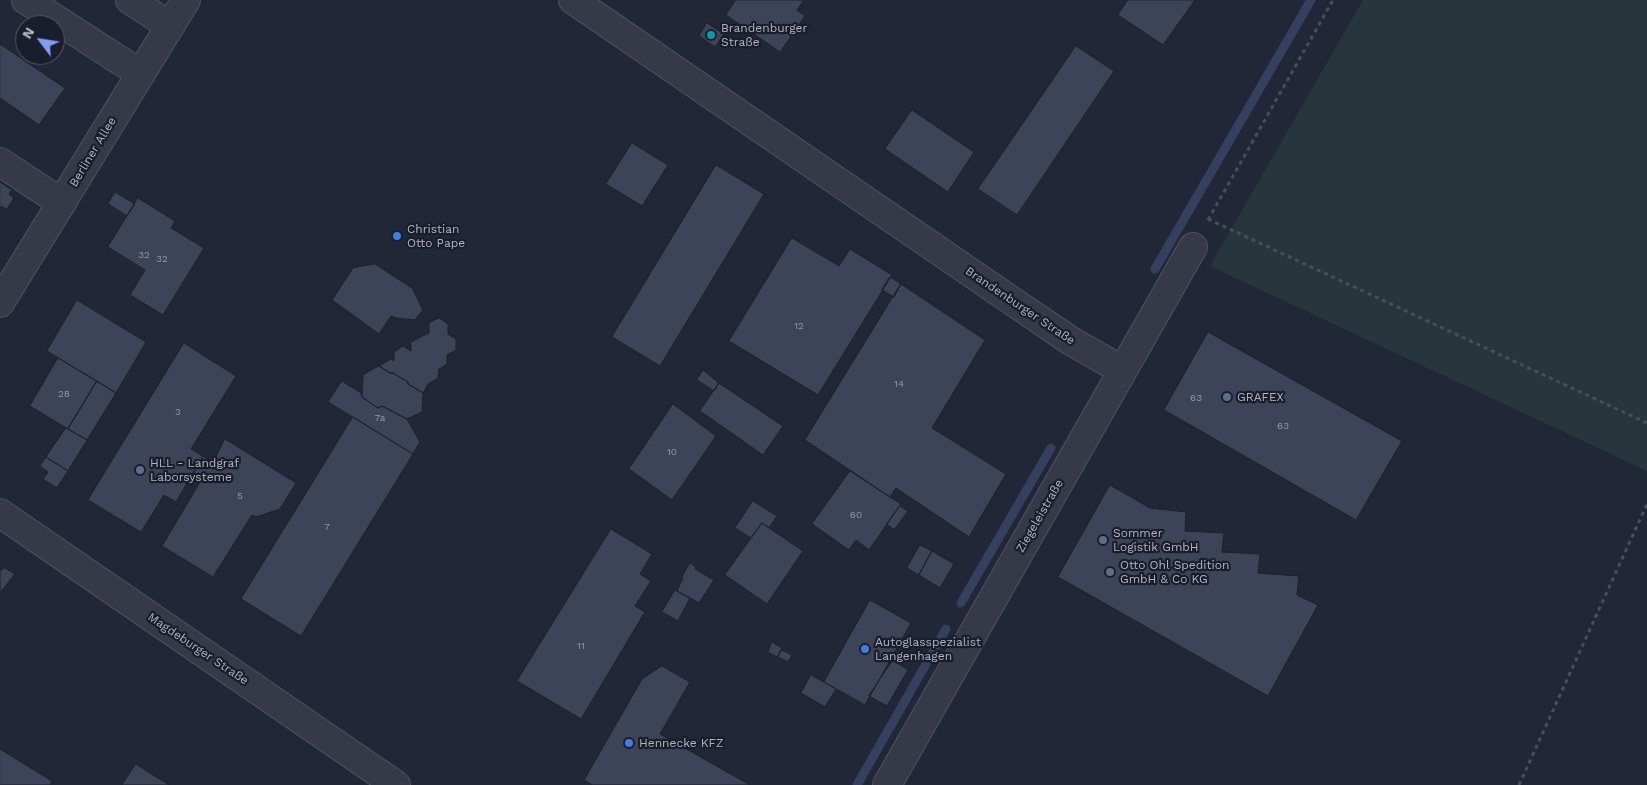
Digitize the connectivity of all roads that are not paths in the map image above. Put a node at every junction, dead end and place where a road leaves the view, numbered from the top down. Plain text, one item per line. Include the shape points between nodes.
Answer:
1 (26, 0) edge
2 (130, 0) edge
3 (186, 0) edge
4 (573, 0) edge
5 (170, 26) junction
6 (140, 74) junction
7 (0, 162) edge
8 (62, 203) junction
9 (1193, 247) road end
10 (0, 303) edge
11 (1122, 370) junction
12 (0, 513) edge
13 (391, 784) edge
14 (887, 785) edge

1 - 6 street
2 - 5 street
3 - 5 street, Berliner Allee
4 - 11 street, Brandenburger Straße via 1071,341
5 - 6 street, Berliner Allee
6 - 8 street, Berliner Allee
7 - 8 street
8 - 10 street, Berliner Allee
9 - 11 street, Ziegeleistraße
11 - 14 street, Ziegeleistraße
12 - 13 street, Magdeburger Straße

